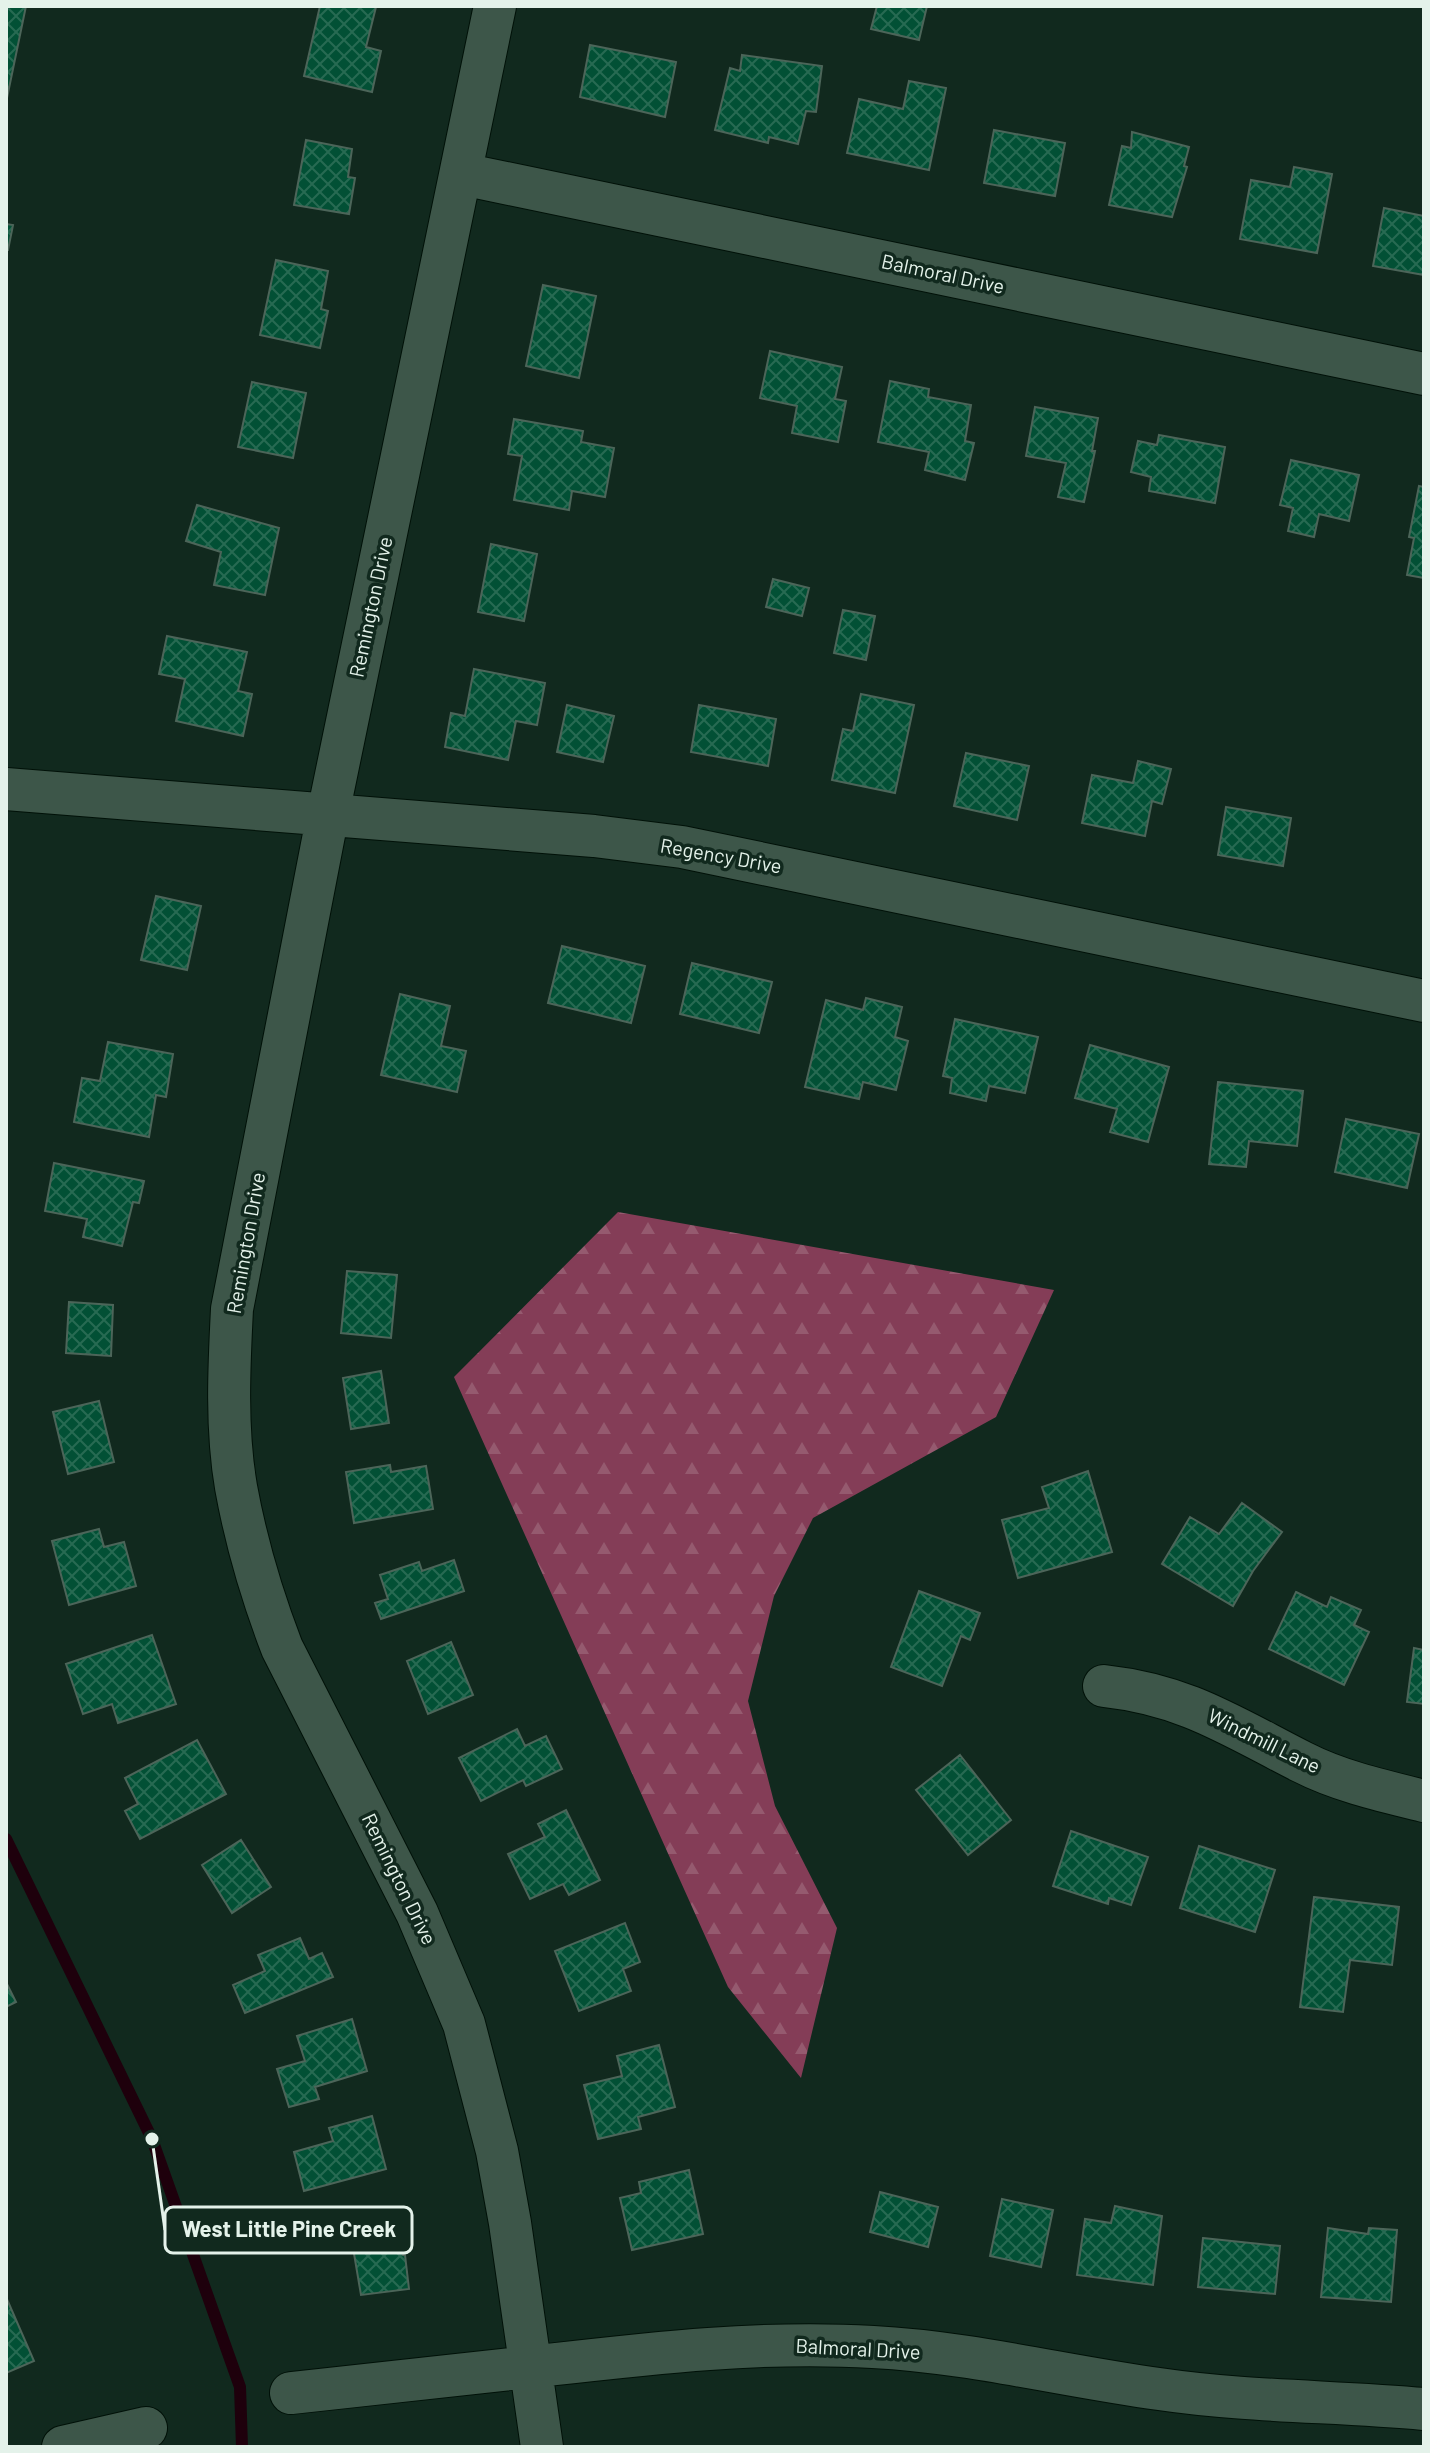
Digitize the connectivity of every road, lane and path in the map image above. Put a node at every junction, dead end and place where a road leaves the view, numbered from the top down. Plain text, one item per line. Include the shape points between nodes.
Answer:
1 (495, 6) edge
2 (462, 174) junction
3 (1424, 374) edge
4 (6, 789) edge
5 (328, 814) junction
6 (1424, 1001) edge
7 (1104, 1686) dead end
8 (1424, 1801) edge
9 (531, 2367) junction
10 (291, 2393) dead end
11 (1424, 2409) edge
12 (146, 2428) dead end
13 (63, 2447) edge
14 (542, 2447) edge

1 - 2 street, Remington Drive
2 - 3 street, Balmoral Drive
2 - 5 street, Remington Drive
4 - 5 street, Regency Drive
5 - 6 street, Regency Drive via 682,847
5 - 9 street, Remington Drive via 232,1309 229,1371 236,1485 282,1648 417,1913 464,2024 497,2151
7 - 8 street, Windmill Lane via 1183,1702 1304,1763
9 - 10 street, Balmoral Drive
9 - 11 street, Balmoral Drive via 745,2345 874,2347 1161,2390
9 - 14 street, Remington Drive
12 - 13 street

